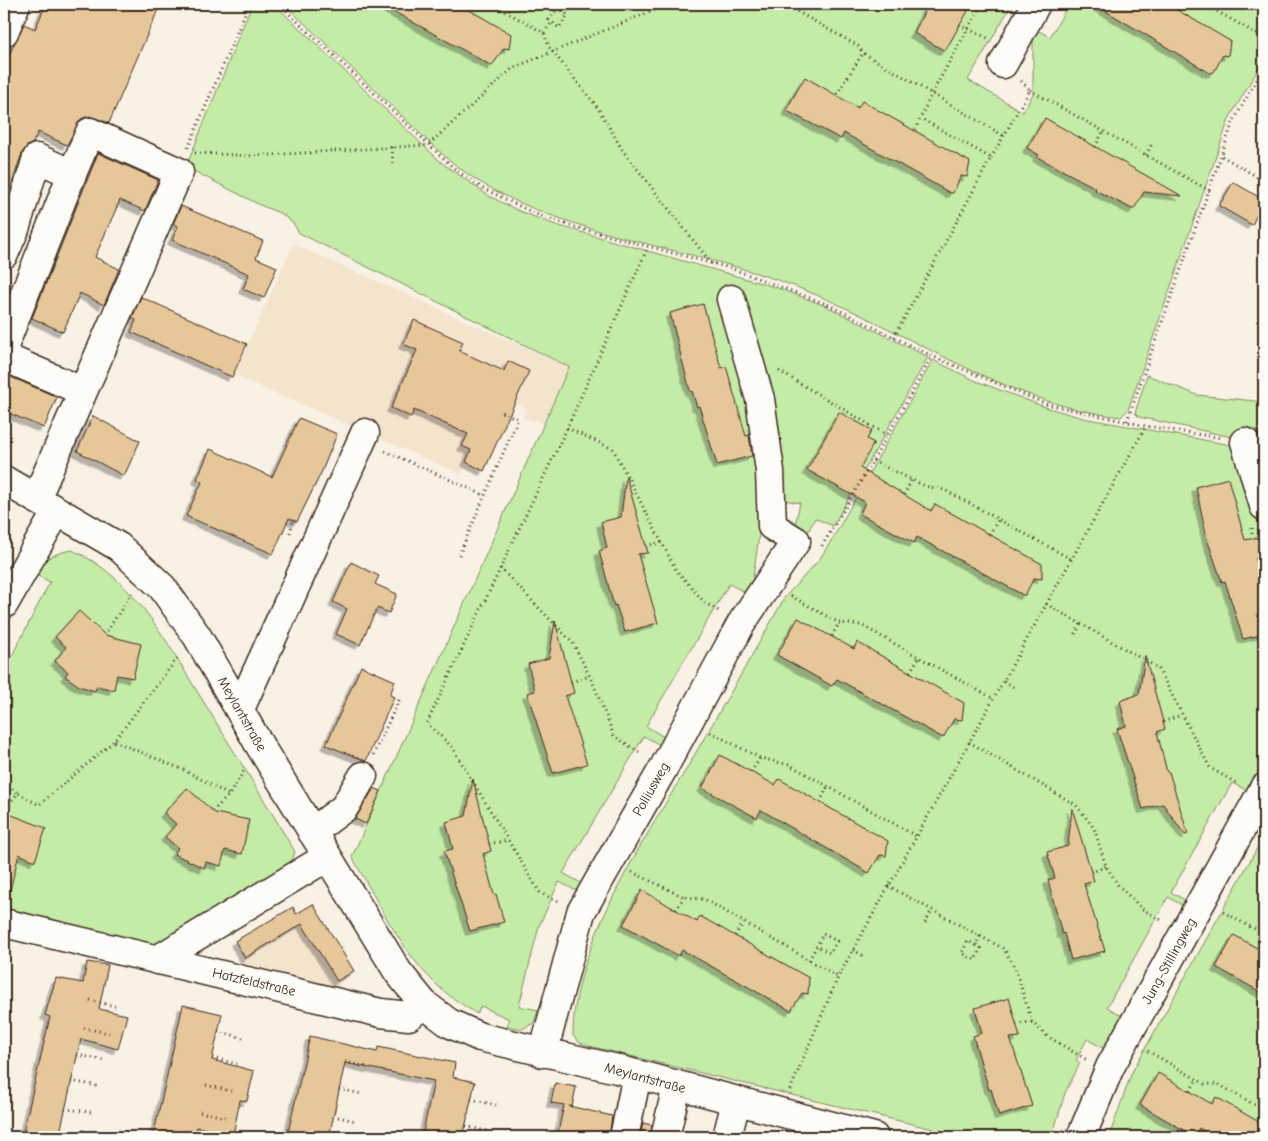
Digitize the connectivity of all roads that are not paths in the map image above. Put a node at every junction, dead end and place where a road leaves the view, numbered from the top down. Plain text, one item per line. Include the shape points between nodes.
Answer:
1 (16, 4) edge
2 (1036, 4) edge
3 (4, 32) edge
4 (1007, 56) road end
5 (72, 174) junction
6 (4, 254) edge
7 (732, 299) dead end
8 (4, 346) edge
9 (4, 357) edge
10 (82, 391) junction
11 (363, 437) road end
12 (1246, 442) road end
13 (4, 480) edge
14 (46, 505) junction
15 (1264, 506) edge
16 (4, 604) edge
17 (240, 709) junction
18 (363, 776) road end
19 (1262, 792) edge
20 (312, 832) junction
21 (327, 857) junction
22 (4, 923) edge
23 (157, 960) junction
24 (424, 1004) junction
25 (543, 1053) junction
26 (637, 1075) junction
27 (677, 1086) junction
28 (736, 1102) junction
29 (839, 1133) edge
30 (624, 1137) edge
31 (665, 1137) edge
32 (727, 1137) edge
33 (874, 1137) edge
34 (1082, 1137) edge

1 - 3 street
2 - 4 street
5 - 6 street via 37,158
5 - 8 street
5 - 10 street via 90,132 179,172
7 - 25 street, Polliusweg via 760,399 770,471 772,526 796,541 741,624 664,768 581,912
9 - 10 street
10 - 14 street
11 - 17 street
12 - 15 street
13 - 14 street, Meylantstraße
14 - 16 street
14 - 17 street, Meylantstraße via 119,547 162,587 197,636
17 - 20 street, Meylantstraße
18 - 20 street via 344,808
19 - 34 street, Jung-Stillingweg via 1107,1072
20 - 21 street, Meylantstraße
21 - 23 street
21 - 24 street, Meylantstraße via 398,972
22 - 23 street, Hatzfeldstraße
23 - 24 street, Hatzfeldstraße via 382,1013 409,1016
24 - 25 street, Meylantstraße via 449,1023 480,1037
25 - 26 street, Meylantstraße
26 - 27 street, Meylantstraße
26 - 30 street
27 - 28 street, Meylantstraße
27 - 31 street
28 - 29 street, Meylantstraße
28 - 32 street
29 - 33 street, Meylantstraße

